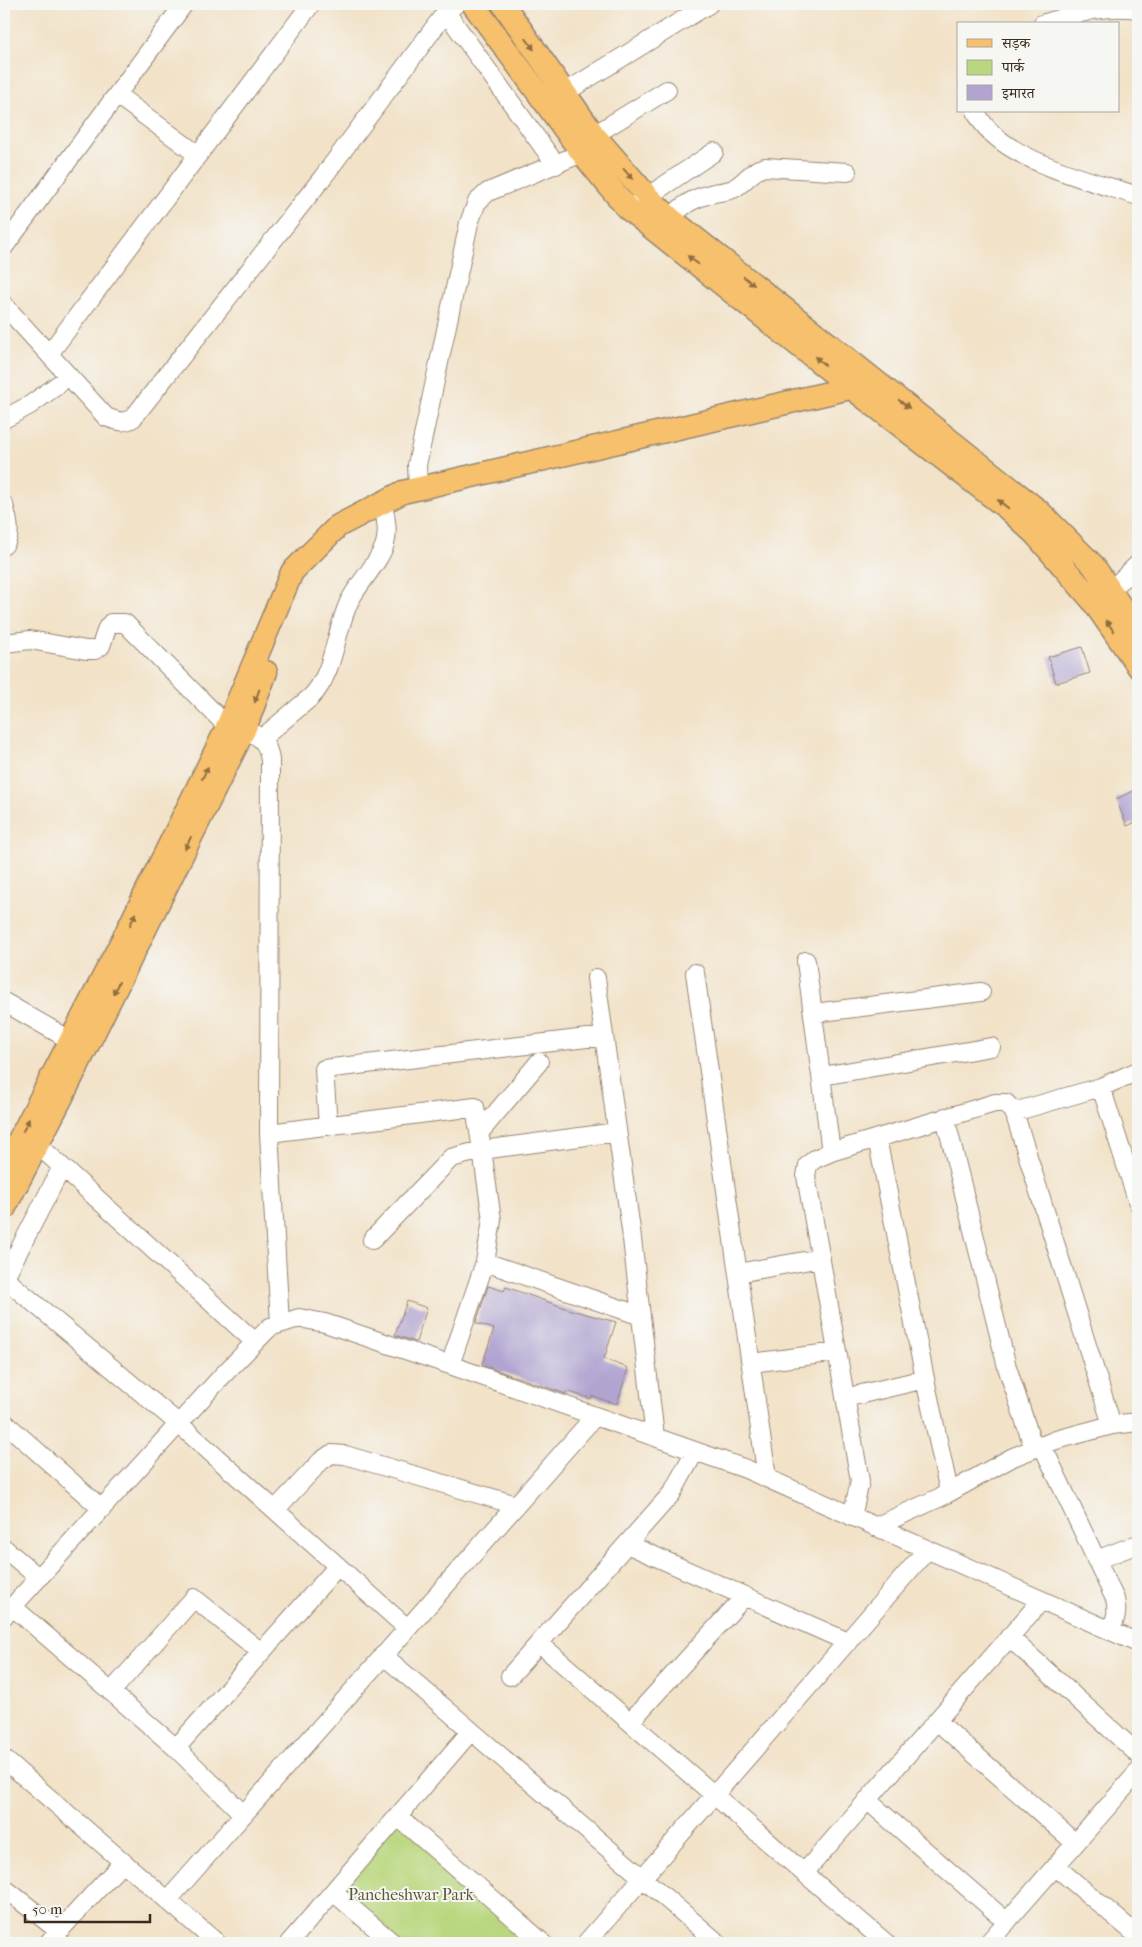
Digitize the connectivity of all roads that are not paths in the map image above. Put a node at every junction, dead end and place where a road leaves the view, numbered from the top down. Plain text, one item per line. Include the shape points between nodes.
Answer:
1 (184, 4) edge
2 (311, 4) edge
3 (473, 4) edge
4 (503, 4) edge
5 (709, 4) edge
6 (451, 8) edge
7 (1138, 9) edge
8 (1049, 22) edge
9 (667, 90) dead end
10 (564, 93) junction
11 (117, 95) junction
12 (977, 112) edge
13 (588, 144) junction
14 (714, 152) dead end
15 (198, 155) junction
16 (556, 165) junction
17 (848, 172) dead end
18 (1138, 196) edge
19 (648, 197) junction
20 (627, 208) junction
21 (670, 218) junction
22 (4, 247) edge
23 (4, 305) edge
24 (49, 354) junction
25 (876, 382) junction
26 (59, 384) dead end
27 (854, 389) junction
28 (4, 419) edge
29 (418, 488) junction
30 (383, 503) junction
31 (4, 505) edge
32 (4, 545) edge
33 (1138, 564) edge
34 (1111, 590) junction
35 (1138, 632) edge
36 (4, 643) edge
37 (1138, 666) edge
38 (245, 731) junction
39 (806, 961) dead end
40 (695, 973) dead end
41 (596, 978) dead end
42 (981, 992) dead end
43 (4, 1002) edge
44 (814, 1013) junction
45 (604, 1036) junction
46 (70, 1040) junction
47 (991, 1047) dead end
48 (539, 1062) dead end
49 (1138, 1071) edge
50 (822, 1076) junction
51 (1101, 1087) junction
52 (1014, 1112) junction
53 (945, 1117) junction
54 (328, 1126) junction
55 (480, 1132) junction
56 (618, 1132) junction
57 (269, 1133) junction
58 (877, 1138) junction
59 (38, 1145) junction
60 (482, 1150) junction
61 (831, 1152) junction
62 (62, 1167) junction
63 (4, 1169) edge
64 (1138, 1203) edge
65 (4, 1209) edge
66 (372, 1240) dead end
67 (821, 1258) junction
68 (485, 1262) junction
69 (738, 1273) junction
70 (4, 1279) edge
71 (641, 1316) junction
72 (280, 1324) junction
73 (255, 1342) junction
74 (837, 1352) junction
75 (751, 1363) junction
76 (450, 1365) junction
77 (925, 1378) junction
78 (845, 1398) junction
79 (594, 1416) junction
80 (4, 1422) edge
81 (1138, 1422) edge
82 (179, 1424) junction
83 (1112, 1425) junction
84 (655, 1437) junction
85 (1038, 1447) junction
86 (695, 1451) junction
87 (767, 1478) junction
88 (949, 1492) junction
89 (516, 1505) junction
90 (102, 1508) junction
91 (275, 1510) junction
92 (852, 1517) junction
93 (875, 1527) junction
94 (627, 1544) junction
95 (1138, 1544) edge
96 (4, 1548) edge
97 (927, 1550) junction
98 (1096, 1560) junction
99 (338, 1566) junction
100 (39, 1578) junction
101 (745, 1596) junction
102 (1041, 1601) junction
103 (8, 1612) edge
104 (407, 1628) junction
105 (1110, 1631) junction
106 (1009, 1637) junction
107 (848, 1642) junction
108 (539, 1643) junction
109 (1138, 1643) edge
110 (261, 1652) junction
111 (384, 1655) junction
112 (510, 1676) dead end
113 (111, 1692) junction
114 (937, 1721) junction
115 (630, 1722) junction
116 (471, 1731) junction
117 (176, 1748) junction
118 (1138, 1754) edge
119 (4, 1759) edge
120 (1138, 1772) edge
121 (715, 1796) junction
122 (867, 1800) junction
123 (244, 1814) junction
124 (398, 1816) junction
125 (1075, 1843) junction
126 (123, 1862) junction
127 (1055, 1866) junction
128 (804, 1873) junction
129 (643, 1879) junction
130 (4, 1888) edge
131 (334, 1892) junction
132 (168, 1900) junction
133 (1007, 1922) junction
134 (1138, 1936) edge
135 (56, 1939) edge
136 (217, 1943) edge
137 (289, 1943) edge
138 (393, 1943) edge
139 (543, 1943) edge
140 (586, 1943) edge
141 (718, 1943) edge
142 (886, 1943) edge
143 (988, 1943) edge

1 - 11 street
2 - 15 street
3 - 13 main road
4 -> 10 main road
5 - 10 street
6 - 16 street
6 - 24 street via 133,418 117,422 106,417
7 - 8 street via 1119,6 1097,8
9 - 13 street
10 - 13 main road
11 - 15 street
11 - 22 street
12 - 18 street via 990,133 1035,161
13 - 16 street
13 -> 19 main road
13 - 20 main road
14 - 19 street
15 - 24 street
16 - 29 street via 488,192 477,202 417,465
17 - 21 street via 759,169 732,189 684,204
19 - 20 street
19 - 21 main road
27 -> 20 main road
21 -> 25 main road
23 - 24 street
25 - 27 main road
25 -> 34 main road via 1039,511 1093,565
26 - 28 street
27 - 29 main road
37 -> 27 main road via 1092,600 1036,535 1008,509
29 - 30 main road
30 - 38 main road via 338,526 300,582
30 - 38 street via 387,533 384,548 349,601 319,689 311,697
31 - 32 street via 9,538
33 - 34 street
34 - 35 main road
36 - 38 street via 30,640 95,650 101,646 111,623 125,623
46 -> 38 main road via 123,939
38 - 57 street via 268,747 270,760
38 -> 59 main road
39 - 44 street
40 - 69 street
41 - 45 street
42 - 44 street
43 - 46 street
44 - 50 street
45 - 54 street via 324,1069
45 - 56 street
63 -> 46 main road
47 - 50 street
48 - 55 street
49 - 51 street
50 - 61 street
51 - 52 street
51 - 64 street
52 - 53 street via 1006,1103 995,1103
52 - 83 street
53 - 58 street
53 - 85 street via 1008,1366
54 - 55 street via 475,1106
54 - 57 street
55 - 60 street
56 - 60 street
56 - 71 street
57 - 72 street
58 - 61 street
58 - 77 street
59 - 62 street
59 - 65 main road
60 - 66 street via 451,1158
60 - 68 street via 492,1220
61 - 67 street via 808,1164 806,1176
62 - 70 street
62 - 73 street
67 - 69 street
67 - 74 street
68 - 71 street
68 - 76 street
69 - 75 street
70 - 82 street
71 - 84 street
72 - 73 street via 270,1327
72 - 76 street via 299,1318 325,1323
73 - 82 street
74 - 75 street
74 - 78 street
75 - 87 street
76 - 79 street
77 - 78 street
77 - 88 street
78 - 92 street via 860,1481
79 - 84 street
79 - 89 street
80 - 90 street
81 - 83 street
82 - 90 street
82 - 91 street
83 - 85 street
84 - 86 street
85 - 88 street
85 - 98 street
86 - 87 street
86 - 94 street via 672,1493
87 - 92 street
88 - 93 street
89 - 91 street via 346,1455 331,1454
89 - 104 street
90 - 100 street
91 - 99 street
92 - 93 street
93 - 97 street
94 - 101 street
94 - 108 street
95 - 98 street
96 - 100 street
97 - 102 street
97 - 107 street
98 - 105 street via 1117,1608 1117,1617
99 - 104 street
99 - 110 street
100 - 103 street
101 - 107 street
101 - 115 street
102 - 105 street
102 - 106 street
103 - 113 street
104 - 111 street
105 - 109 street
106 - 114 street
106 - 118 street
107 - 121 street
108 - 112 street
108 - 115 street
110 - 113 street via 194,1598
110 - 117 street
111 - 116 street
111 - 123 street
113 - 117 street
114 - 122 street
114 - 125 street
115 - 121 street
116 - 124 street
116 - 129 street
117 - 123 street
119 - 126 street
120 - 125 street
121 - 128 street
121 - 129 street
122 - 128 street
122 - 133 street
123 - 132 street
124 - 131 street
124 - 139 street
125 - 127 street
126 - 132 street
126 - 135 street
127 - 133 street
127 - 134 street
128 - 142 street
129 - 140 street
129 - 141 street
130 - 135 street
131 - 137 street
131 - 138 street
132 - 136 street
133 - 143 street

